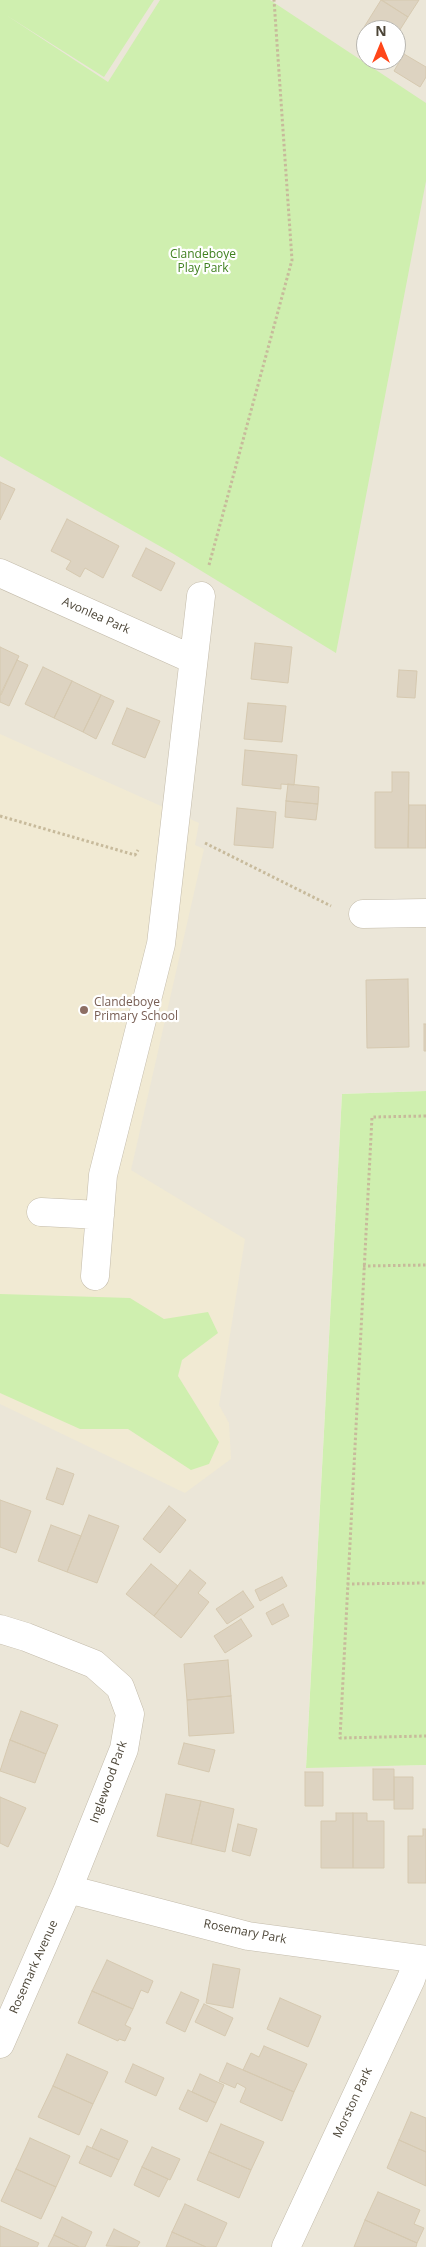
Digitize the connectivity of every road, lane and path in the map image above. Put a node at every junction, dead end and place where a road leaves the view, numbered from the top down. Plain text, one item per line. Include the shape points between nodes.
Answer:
1 (274, 0) edge
2 (0, 573) edge
3 (200, 596) joint
4 (192, 659) junction
5 (0, 816) edge
6 (200, 841) dead end
7 (139, 847) dead end
8 (426, 913) edge
9 (363, 914) joint
10 (426, 1116) edge
11 (41, 1212) dead end
12 (100, 1215) junction
13 (426, 1265) edge
14 (363, 1266) junction
15 (95, 1276) dead end
16 (426, 1583) edge
17 (347, 1584) junction
18 (0, 1629) edge
19 (426, 1736) edge
20 (68, 1889) junction
21 (422, 1960) edge
22 (8, 2004) edge
23 (0, 2044) edge
24 (286, 2247) edge

1 - 3 path via 292,260
2 - 4 street, Avonlea Park
3 - 4 street
4 - 12 street via 161,944 103,1175
5 - 7 path via 135,855
6 - 9 path via 343,912
8 - 9 street
10 - 14 path via 372,1117
11 - 12 street
12 - 15 street
13 - 14 path
14 - 17 path
16 - 17 path
17 - 19 path via 340,1738
18 - 20 street, Inglewood Park via 94,1664 120,1687 130,1714 124,1749
20 - 21 street, Rosemary Park via 248,1936
20 - 22 street, Rosemark Avenue
21 - 24 street, Morston Park
22 - 23 street, Rosemark Avenue

